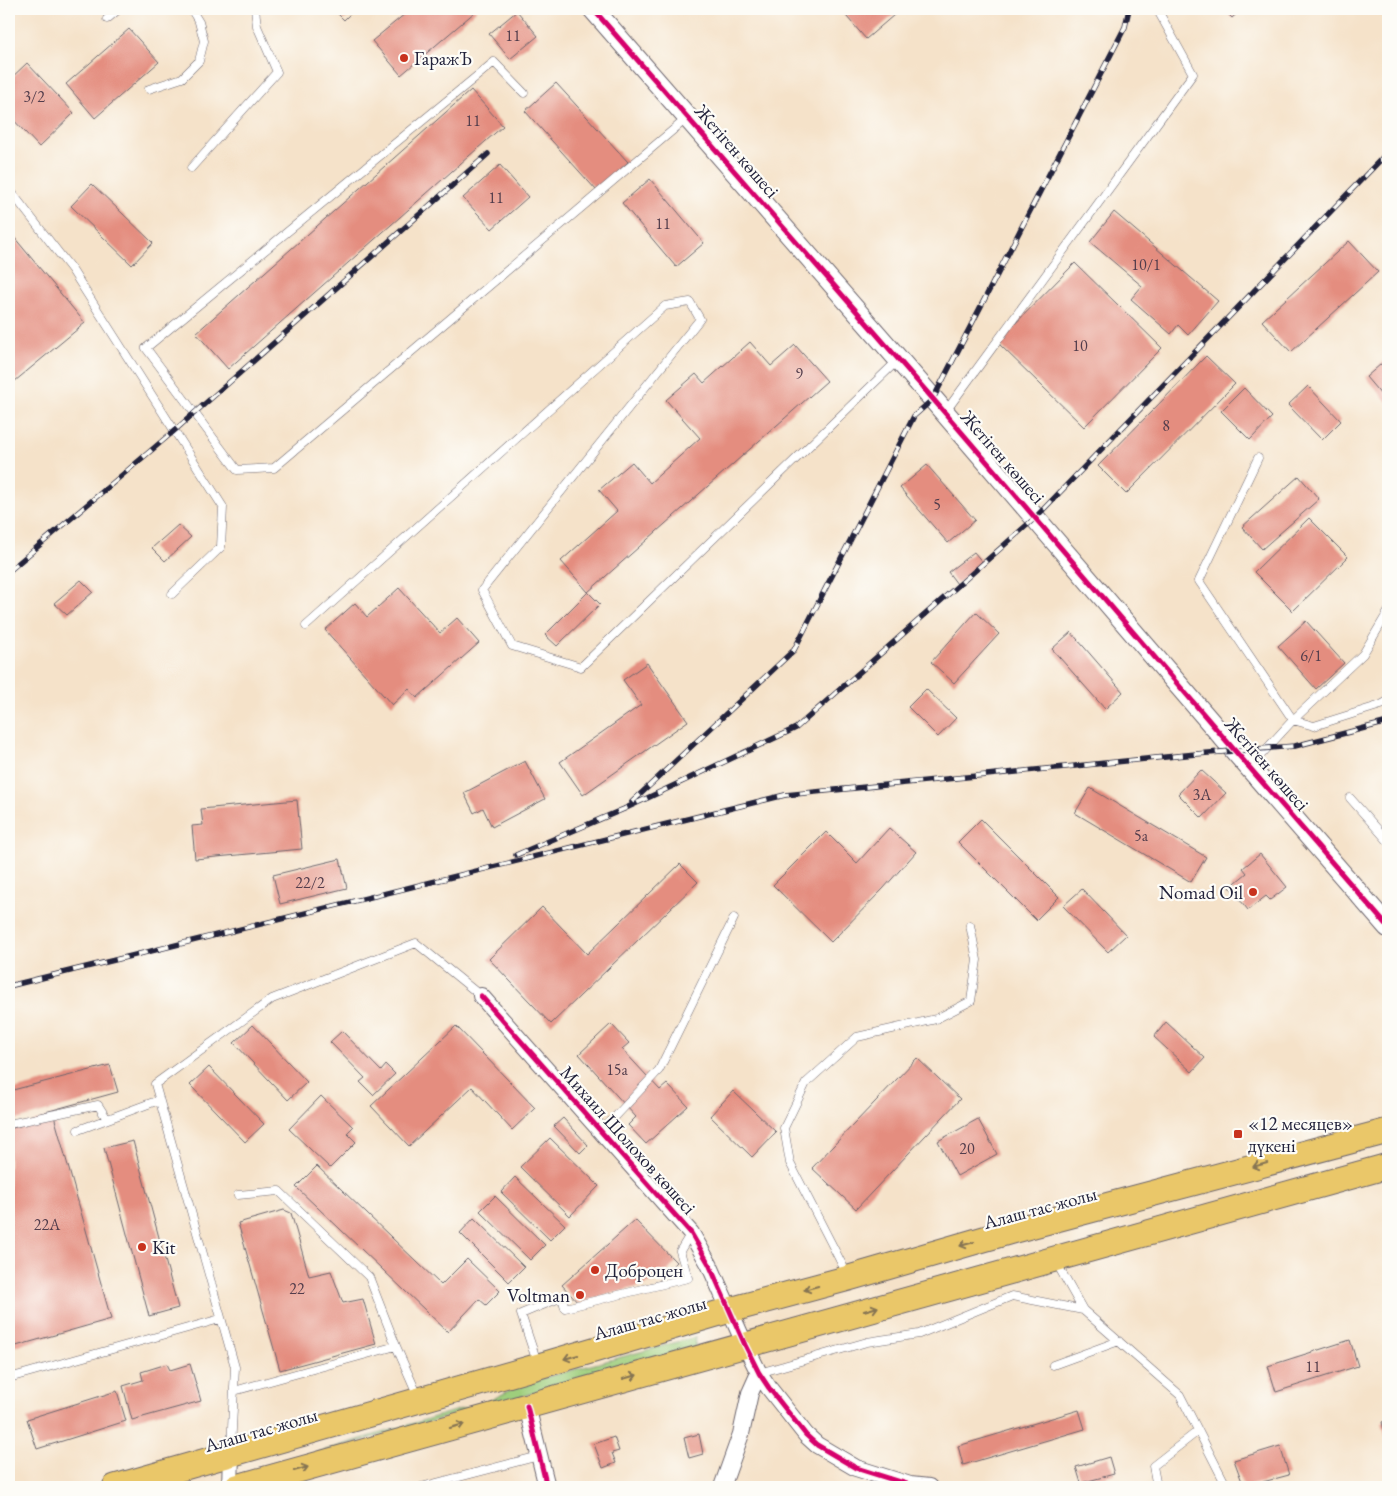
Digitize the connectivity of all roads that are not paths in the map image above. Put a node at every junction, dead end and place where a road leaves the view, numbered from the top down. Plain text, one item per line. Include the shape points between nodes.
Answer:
1 (119, 9) edge
2 (191, 9) edge
3 (255, 9) edge
4 (593, 9) edge
5 (1157, 9) edge
6 (107, 19) dead end
7 (149, 89) dead end
8 (524, 93) dead end
9 (688, 117) junction
10 (191, 168) dead end
11 (9, 189) edge
12 (899, 360) junction
13 (945, 413) junction
14 (1258, 458) dead end
15 (172, 594) dead end
16 (1388, 612) edge
17 (306, 626) dead end
18 (1388, 701) edge
19 (1293, 720) junction
20 (1250, 766) junction
21 (1350, 798) dead end
22 (1388, 840) edge
23 (734, 918) dead end
24 (970, 925) dead end
25 (1388, 926) edge
26 (481, 996) joint
27 (159, 1100) junction
28 (107, 1119) junction
29 (9, 1124) edge
30 (78, 1130) dead end
31 (1388, 1131) edge
32 (600, 1133) junction
33 (1377, 1169) edge
34 (238, 1195) dead end
35 (690, 1233) junction
36 (1054, 1258) junction
37 (849, 1278) junction
38 (730, 1310) junction
39 (1083, 1310) junction
40 (220, 1319) junction
41 (1119, 1341) junction
42 (745, 1345) junction
43 (396, 1346) junction
44 (1054, 1365) dead end
45 (539, 1366) junction
46 (759, 1373) junction
47 (9, 1378) edge
48 (234, 1391) junction
49 (420, 1400) junction
50 (527, 1406) junction
51 (1198, 1431) junction
52 (231, 1454) junction
53 (539, 1456) junction
54 (115, 1487) edge
55 (230, 1487) edge
56 (237, 1487) edge
57 (421, 1487) edge
58 (547, 1487) edge
59 (722, 1487) edge
60 (929, 1487) edge
61 (1158, 1487) edge
62 (1227, 1487) edge

1 - 6 lane
2 - 7 lane via 199,22 204,41 198,61 182,78
3 - 10 lane via 257,26 277,72
4 - 9 street, Жетіген көшесі
5 - 13 lane via 1193,74
8 - 9 lane via 494,62 146,348 237,470 274,468
9 - 12 street, Жетіген көшесі
11 - 15 lane via 72,270 222,507 221,548
12 - 13 street, Жетіген көшесі
12 - 17 lane via 581,667 512,646 482,590 700,319 690,302 665,306
13 - 20 street, Жетіген көшесі
14 - 19 lane via 1199,581
16 - 19 lane via 1363,654
18 - 19 lane via 1314,726
19 - 20 lane
20 - 25 street, Жетіген көшесі
21 - 22 lane
23 - 32 lane via 659,1070
24 - 37 lane via 977,960 971,1001 936,1019 858,1037 806,1082 784,1128 790,1163
26 - 27 lane via 416,943 272,999 154,1084
26 - 32 street, Михаил Шолохов көшесі
27 - 28 lane
27 - 40 lane
28 - 29 lane via 98,1105
28 - 30 lane
31 -> 37 main road, Алаш тас жолы
32 - 35 street, Михаил Шолохов көшесі
33 - 36 main road
34 - 43 lane via 279,1191 369,1277
35 - 38 street, Михаил Шолохов көшесі via 709,1264
35 - 45 lane via 680,1251 688,1278 565,1308 562,1296 521,1314
36 - 39 lane
42 -> 36 main road
37 -> 38 main road, Алаш тас жолы
38 - 42 street, Михаил Шолохов көшесі
38 -> 45 main road, Алаш тас жолы
39 - 41 lane
39 - 46 lane via 1012,1296 919,1334 867,1342
40 - 47 lane
40 - 48 lane via 235,1367
41 - 44 lane
41 - 51 lane via 1180,1394
42 - 46 street, Михаил Шолохов көшесі
50 -> 42 main road
43 - 48 lane
43 - 49 lane
45 - 49 main road, Алаш тас жолы
46 - 59 street
46 - 60 street, Михаил Шолохов көшесі via 817,1445 856,1468 910,1485
48 - 52 lane
49 - 52 main road, Алаш тас жолы
50 - 53 street
56 -> 50 main road
51 - 61 lane via 1153,1466
51 - 62 lane
52 - 54 main road, Алаш тас жолы
52 - 55 street
53 - 57 lane
53 - 58 street

